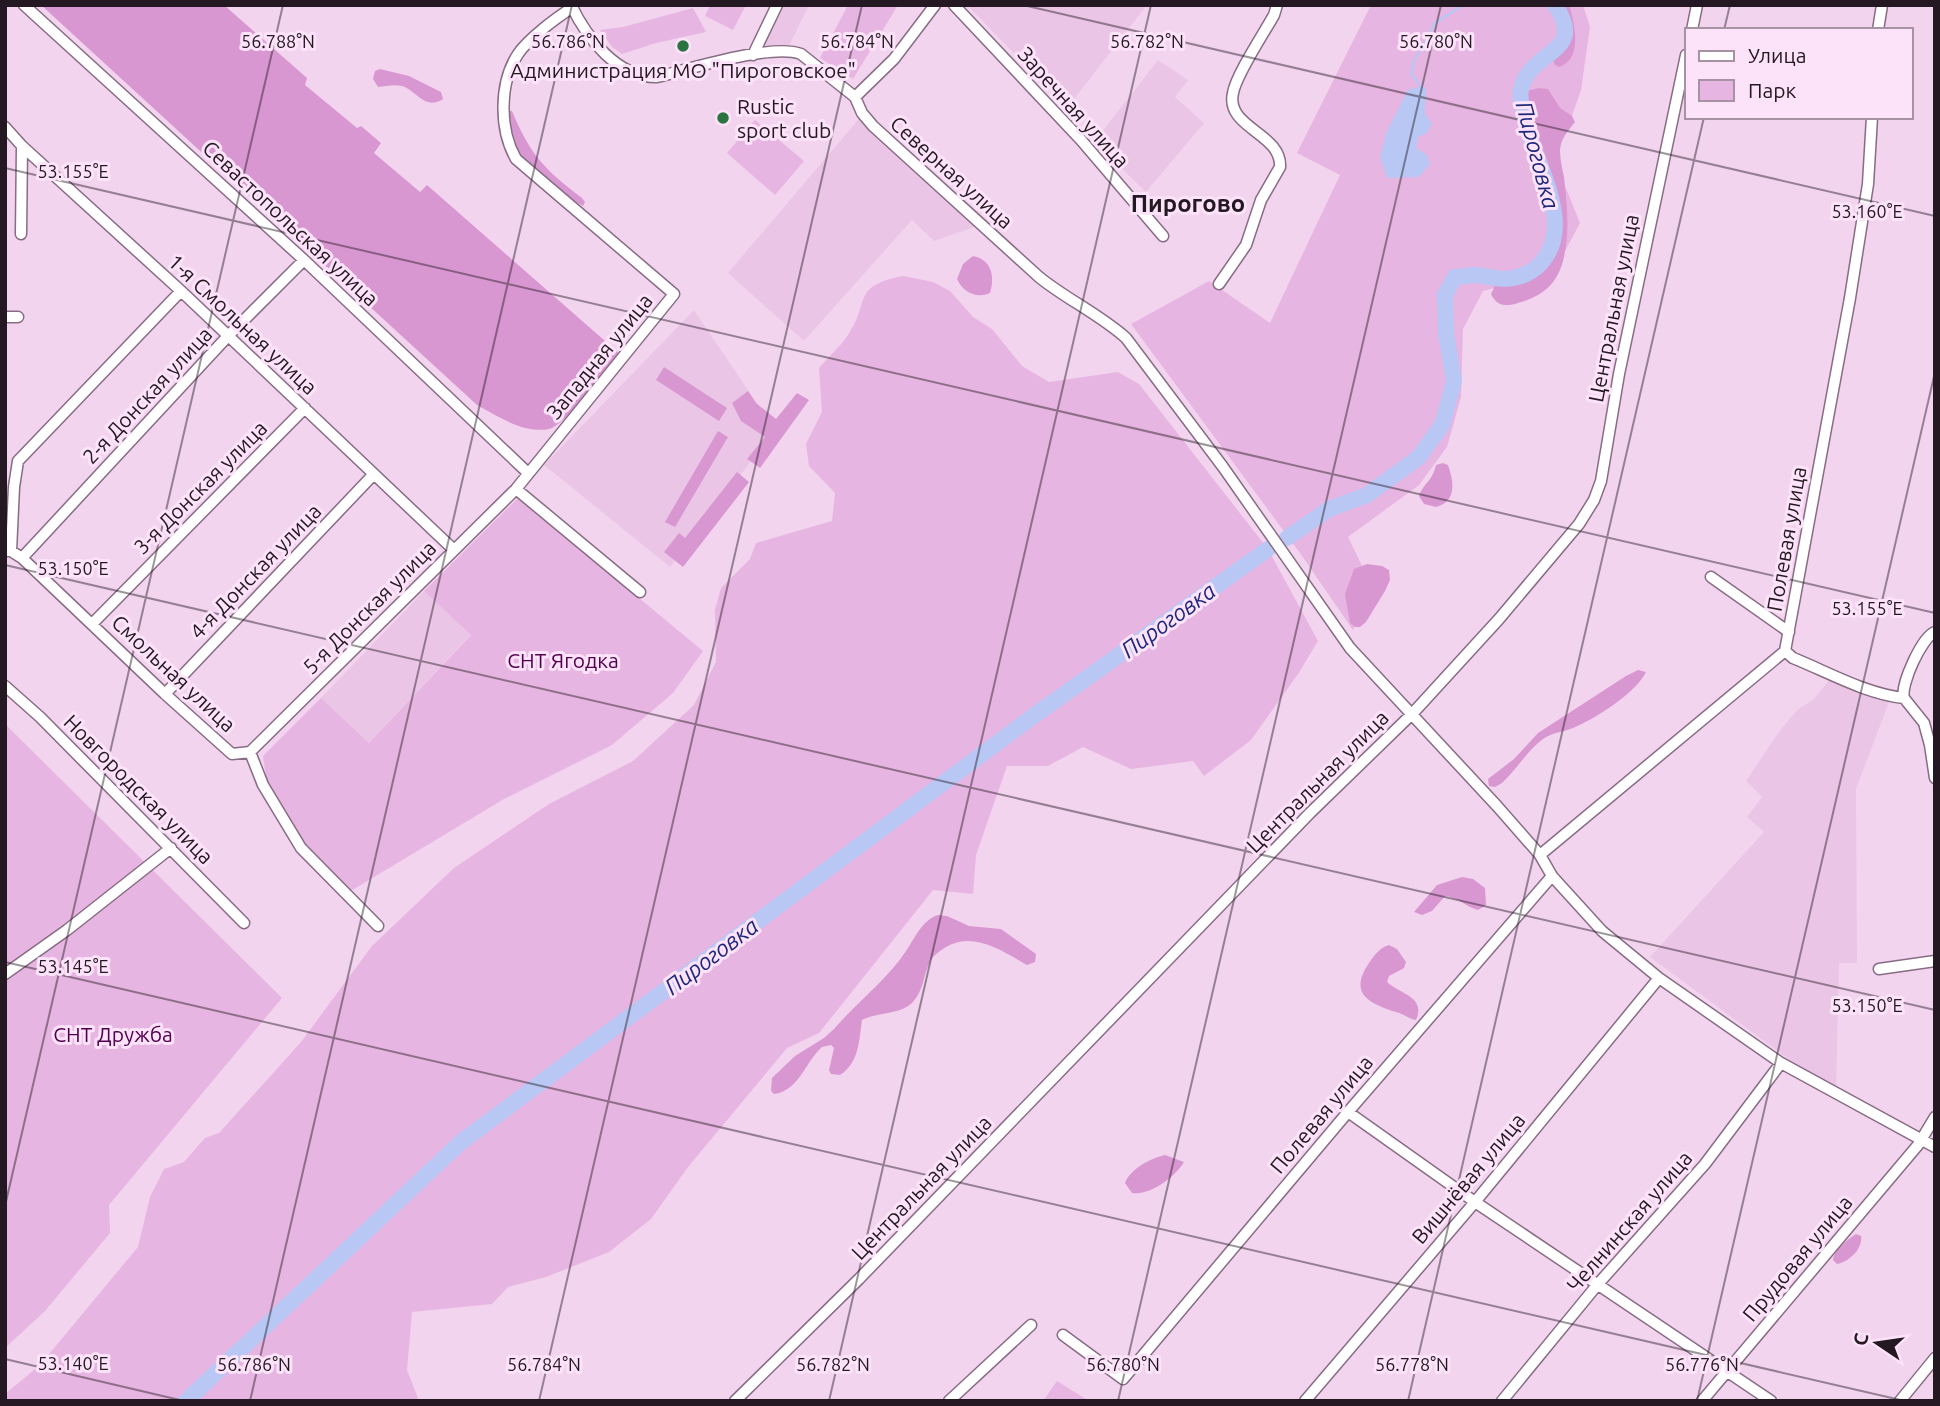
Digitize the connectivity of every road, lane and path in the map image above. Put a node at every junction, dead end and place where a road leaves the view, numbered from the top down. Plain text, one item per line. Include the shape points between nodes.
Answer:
1 (24, 5) edge
2 (778, 5) edge
3 (935, 5) edge
4 (954, 5) edge
5 (1277, 5) edge
6 (1698, 5) edge
7 (1882, 5) edge
8 (572, 7) edge
9 (1692, 28) edge
10 (1878, 28) edge
11 (753, 55) junction
12 (1685, 60) edge
13 (855, 97) junction
14 (1872, 119) edge
15 (5, 127) edge
16 (22, 146) junction
17 (21, 234) dead end
18 (1163, 236) dead end
19 (304, 260) junction
20 (1219, 284) dead end
21 (181, 291) junction
22 (5, 317) edge
23 (18, 317) dead end
24 (228, 336) junction
25 (305, 408) junction
26 (528, 473) junction
27 (373, 475) junction
28 (516, 489) junction
29 (454, 550) junction
30 (8, 551) edge
31 (22, 558) junction
32 (1711, 577) dead end
33 (640, 592) dead end
34 (92, 624) junction
35 (1789, 632) junction
36 (1935, 632) edge
37 (1786, 651) junction
38 (5, 686) edge
39 (165, 694) junction
40 (1904, 698) junction
41 (1413, 713) junction
42 (250, 752) junction
43 (1935, 778) edge
44 (171, 848) junction
45 (1540, 855) junction
46 (1552, 876) junction
47 (244, 923) dead end
48 (377, 926) dead end
49 (1935, 961) edge
50 (1879, 969) dead end
51 (5, 974) edge
52 (1659, 978) junction
53 (1781, 1063) junction
54 (1348, 1112) junction
55 (1935, 1117) edge
56 (1921, 1140) junction
57 (1935, 1147) edge
58 (1475, 1202) junction
59 (1598, 1284) junction
60 (1031, 1325) dead end
61 (1063, 1335) dead end
62 (1935, 1358) edge
63 (1727, 1371) junction
64 (735, 1401) edge
65 (949, 1401) edge
66 (1305, 1401) edge
67 (1502, 1401) edge
68 (1702, 1401) edge
69 (1771, 1401) edge
70 (1900, 1401) edge

1 - 19 street, Севастопольская улица
2 - 11 street
3 - 13 street via 894,59
4 - 18 street, Заречная улица via 1081,140
5 - 20 street via 1232,101 1238,117 1276,148 1280,167 1261,200 1246,245
6 - 9 street
7 - 10 street
8 - 11 street, Северная улица via 614,62 642,76 657,77
8 - 26 street, Западная улица via 518,54 509,74 505,95 510,147 516,159 674,294
11 - 13 street, Северная улица via 792,50
12 - 41 street, Центральная улица via 1594,500 1499,619
13 - 41 street, Северная улица via 873,126 1039,276 1126,338 1350,648
14 - 35 street, Полевая улица via 1868,184 1852,286
15 - 16 street, 1-я Смольная улица
16 - 17 street
16 - 21 street, 1-я Смольная улица
19 - 24 street, 2-я Донская улица
19 - 26 street, Севастопольская улица
21 - 24 street, 1-я Смольная улица
21 - 30 street via 18,461
22 - 23 street
24 - 25 street, 1-я Смольная улица
24 - 31 street, 2-я Донская улица
25 - 27 street, 1-я Смольная улица
25 - 34 street, 3-я Донская улица
26 - 28 street, Западная улица
27 - 29 street, 1-я Смольная улица
27 - 39 street, 4-я Донская улица
28 - 29 street, 5-я Донская улица
28 - 33 street
29 - 42 street, 5-я Донская улица
30 - 31 street, Смольная улица
31 - 34 street, Смольная улица
32 - 35 street
34 - 39 street, Смольная улица
35 - 37 street, Полевая улица
36 - 40 street via 1922,643 1902,689
37 - 40 street via 1793,658
37 - 45 street
38 - 44 street, Новгородская улица
39 - 42 street, Смольная улица via 232,754
40 - 43 street via 1924,723
41 - 45 street, Северная улица
41 - 64 street, Центральная улица
42 - 48 street, Смольная улица via 263,785 301,848
44 - 47 street, Новгородская улица
44 - 51 street
45 - 46 street, Северная улица
46 - 52 street, Северная улица via 1602,931
46 - 54 street, Полевая улица
49 - 50 street
52 - 53 street, Северная улица
52 - 58 street, Вишнёвая улица
53 - 56 street, Северная улица
53 - 59 street, Челнинская улица via 1705,1164
54 - 58 street
54 - 61 street, Полевая улица via 1124,1379
55 - 56 street, Прудовая улица
56 - 57 street, Северная улица
56 - 63 street, Прудовая улица
58 - 59 street
58 - 66 street, Вишнёвая улица
59 - 63 street
59 - 67 street, Челнинская улица
60 - 65 street
62 - 70 street
63 - 68 street, Прудовая улица
63 - 69 street

